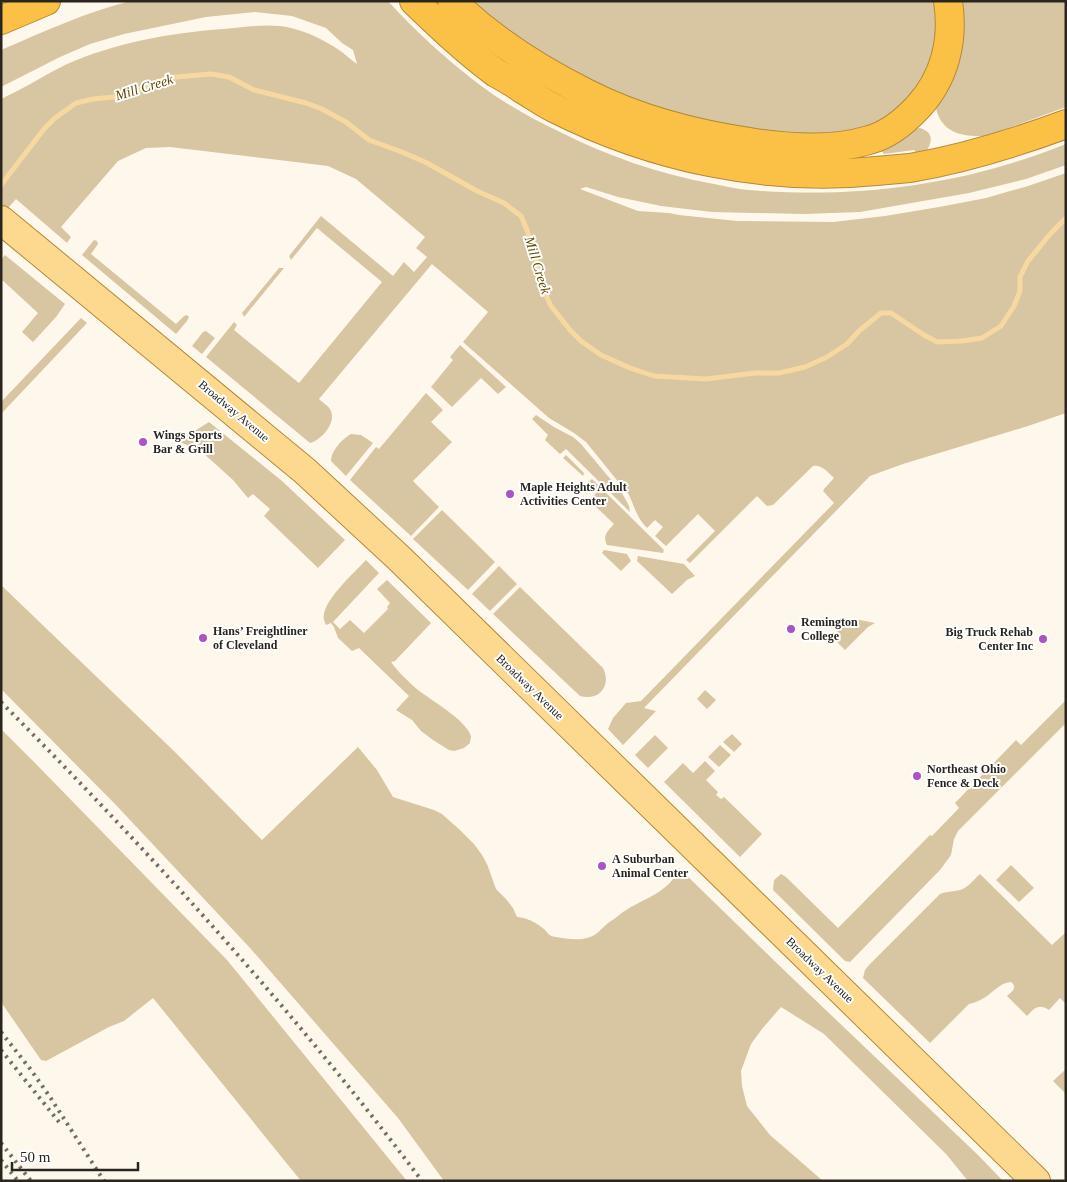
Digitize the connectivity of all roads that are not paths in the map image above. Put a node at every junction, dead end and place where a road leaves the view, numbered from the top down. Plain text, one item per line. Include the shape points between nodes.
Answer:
1 (46, 1) edge
2 (414, 1) edge
3 (452, 1) edge
4 (948, 1) edge
5 (1, 20) edge
6 (1066, 124) edge
7 (1, 220) edge
8 (1036, 1181) edge

1 - 5 highway
2 - 6 highway via 496,73 553,108 606,132 666,152 728,166 789,174 849,174 908,168 966,156
3 - 4 highway via 497,39 550,75 630,112 728,139 770,145 833,147 870,140 887,132 924,100 946,58 950,25
7 - 8 main road, Broadway Avenue via 323,487

